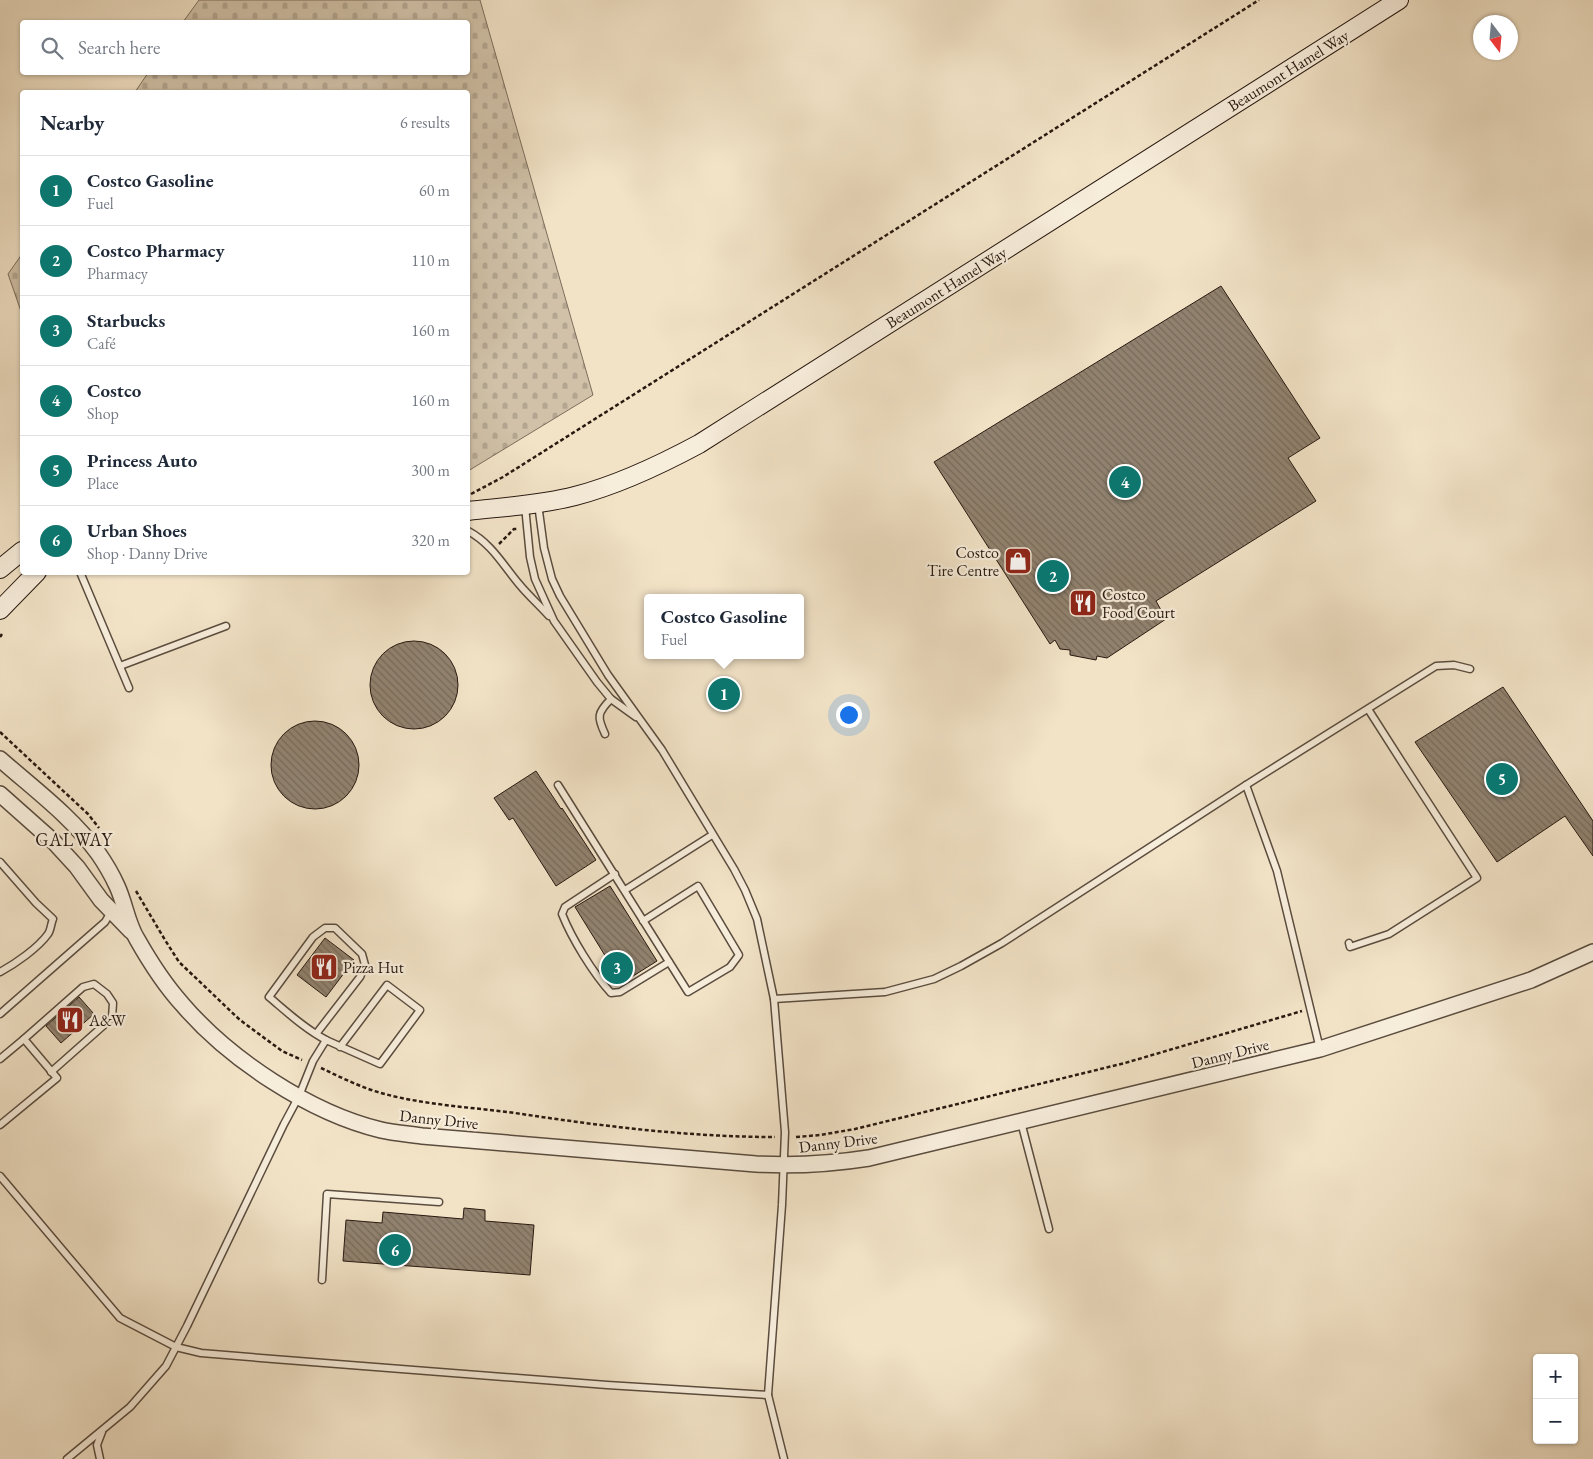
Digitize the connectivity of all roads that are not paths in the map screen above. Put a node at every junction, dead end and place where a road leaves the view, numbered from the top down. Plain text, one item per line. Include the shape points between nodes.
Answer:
1 (1399, 0) edge
2 (532, 504) junction
3 (470, 511) edge
4 (470, 531) edge
5 (20, 553) edge
6 (0, 570) edge
7 (33, 575) edge
8 (81, 575) edge
9 (0, 610) edge
10 (554, 621) junction
11 (226, 626) dead end
12 (120, 666) junction
13 (1470, 669) dead end
14 (129, 688) dead end
15 (611, 699) junction
16 (1368, 709) junction
17 (641, 721) junction
18 (605, 734) dead end
19 (0, 759) edge
20 (1246, 784) junction
21 (558, 785) dead end
22 (0, 794) edge
23 (712, 835) junction
24 (0, 862) edge
25 (615, 874) junction
26 (625, 890) junction
27 (112, 911) junction
28 (643, 921) junction
29 (135, 936) junction
30 (1349, 942) dead end
31 (1593, 952) edge
32 (669, 962) junction
33 (0, 972) edge
34 (774, 999) junction
35 (0, 1014) edge
36 (316, 1034) junction
37 (24, 1039) junction
38 (326, 1040) junction
39 (340, 1047) junction
40 (1320, 1049) junction
41 (0, 1059) edge
42 (51, 1072) junction
43 (299, 1096) junction
44 (1020, 1121) junction
45 (0, 1126) edge
46 (784, 1165) junction
47 (0, 1176) edge
48 (439, 1202) dead end
49 (1049, 1229) dead end
50 (322, 1280) dead end
51 (176, 1347) junction
52 (768, 1395) junction
53 (102, 1431) junction
54 (67, 1459) edge
55 (100, 1459) edge
56 (784, 1459) edge

1 - 2 main road, Beaumont Hamel Way via 699,444 661,464 598,489
2 - 3 main road, Beaumont Hamel Way
2 - 10 lane via 530,557 535,579
2 - 17 lane via 552,579 560,596 608,675
4 - 10 lane via 493,550 520,586
5 - 6 main road
7 - 9 main road
8 - 12 lane
10 - 15 lane
11 - 12 lane
12 - 14 lane
13 - 16 lane via 1454,665 1436,666
15 - 17 lane
15 - 18 lane via 599,716
16 - 20 lane
16 - 30 lane via 1478,878 1389,934 1350,947
17 - 23 lane
19 - 29 street, Danny Drive via 63,814 98,854 117,885
20 - 34 lane via 1002,943 954,970 913,986 885,992
20 - 40 lane via 1278,871
21 - 25 lane
22 - 27 street, Danny Drive via 54,842
23 - 26 lane
23 - 34 lane via 745,890 758,919
24 - 33 lane via 53,919 49,934 28,954
25 - 26 lane
25 - 32 lane via 566,906 562,914 568,928 611,993 620,992
26 - 28 lane
27 - 29 street, Danny Drive
27 - 35 lane via 105,922
28 - 32 lane
28 - 32 lane via 698,886 739,955 730,967 688,992
29 - 43 street, Danny Drive via 193,1017 248,1064
31 - 40 street, Danny Drive via 1532,980
34 - 46 lane via 785,1132
36 - 36 lane via 269,997 312,937 325,928 335,928 362,954 365,965 360,977
36 - 38 lane
37 - 41 lane
37 - 42 lane
37 - 42 lane via 83,987 94,984 106,994 113,1003 112,1018
38 - 39 lane
38 - 43 lane via 312,1061
39 - 39 lane via 380,1064 420,1010 387,985
40 - 44 street, Danny Drive
42 - 45 lane via 57,1078
43 - 46 street, Danny Drive via 380,1130 412,1135
43 - 51 lane
44 - 46 street, Danny Drive via 869,1158 819,1165
44 - 49 lane
46 - 52 lane
47 - 51 lane via 120,1318
48 - 50 lane via 327,1194
51 - 52 lane via 201,1353 273,1360
51 - 53 lane via 150,1385
52 - 56 lane
53 - 54 lane
53 - 55 lane via 97,1445

